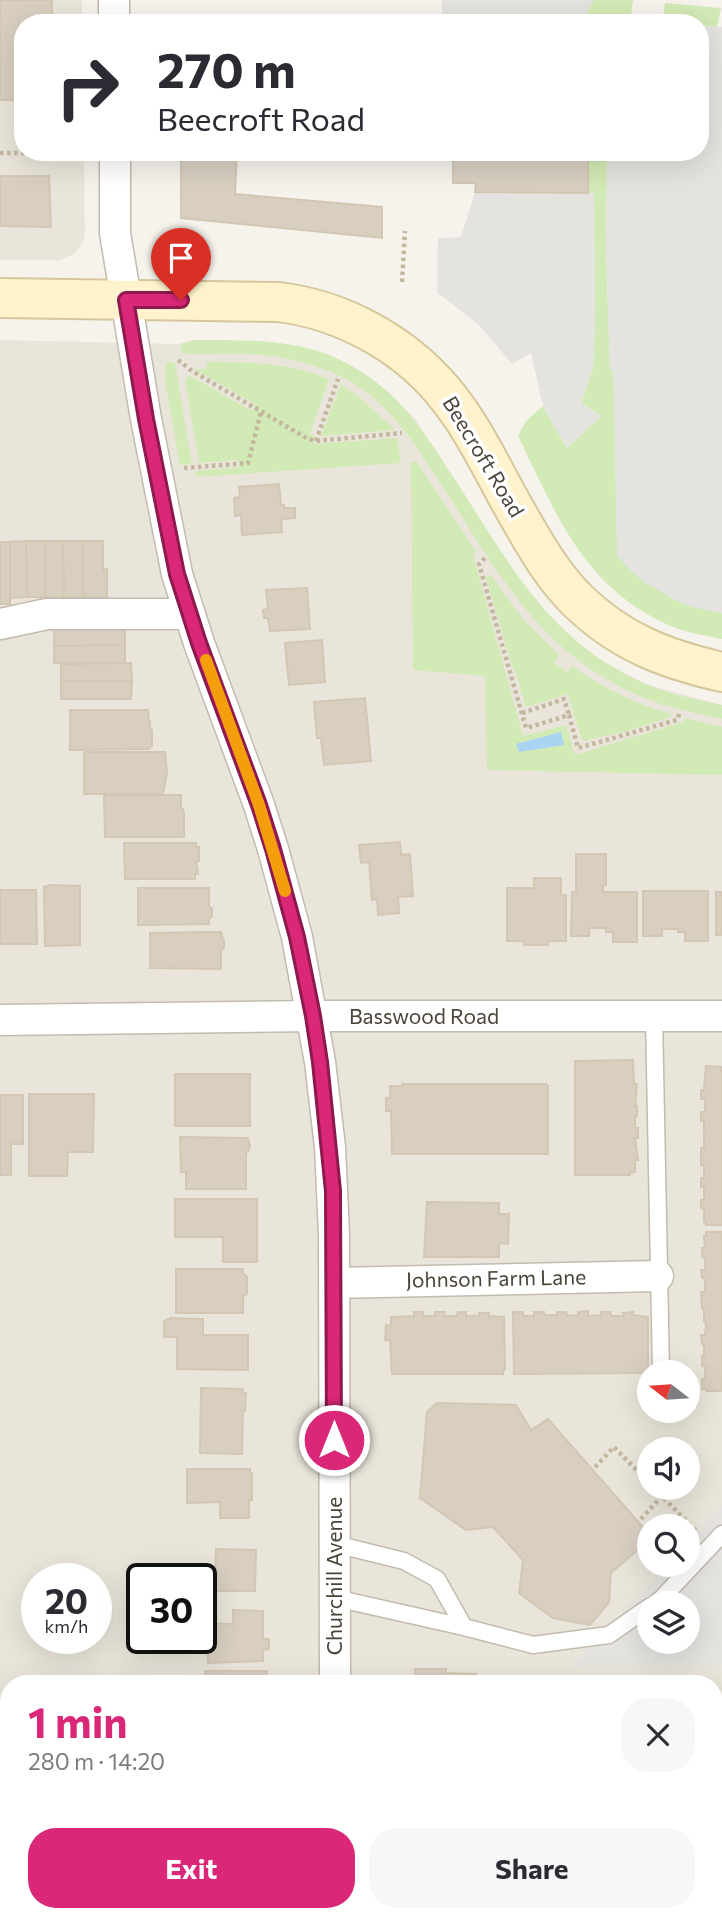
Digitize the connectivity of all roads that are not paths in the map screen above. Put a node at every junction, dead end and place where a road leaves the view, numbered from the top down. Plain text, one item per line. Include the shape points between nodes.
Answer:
1 (115, 161) edge
2 (0, 298) edge
3 (126, 300) junction
4 (190, 614) junction
5 (0, 624) edge
6 (722, 671) edge
7 (313, 1016) junction
8 (654, 1016) junction
9 (722, 1016) edge
10 (0, 1020) edge
11 (658, 1276) junction
12 (334, 1283) junction
13 (661, 1360) edge
14 (717, 1540) edge
15 (335, 1545) junction
16 (669, 1591) edge
17 (335, 1598) junction
18 (637, 1615) edge
19 (464, 1627) junction
20 (335, 1675) edge

1 - 3 street, Churchill Avenue via 115,233
2 - 3 street, Beecroft Road
3 - 4 street, Churchill Avenue via 155,471
3 - 6 street, Beecroft Road via 293,304 346,320 386,341 450,400 543,558 576,599 611,629 645,648
4 - 5 street via 47,614
4 - 7 street, Churchill Avenue via 273,849
7 - 8 street, Basswood Road
7 - 10 street, Basswood Road
7 - 12 street, Churchill Avenue via 330,1147
8 - 9 street, Basswood Road
8 - 11 lane
11 - 12 street, Johnson Farm Lane
11 - 13 lane
12 - 15 street, Churchill Avenue
14 - 16 lane
15 - 17 street, Churchill Avenue
15 - 19 lane via 404,1562 437,1579
17 - 19 lane
17 - 20 street, Churchill Avenue
18 - 19 lane via 609,1635 533,1645

